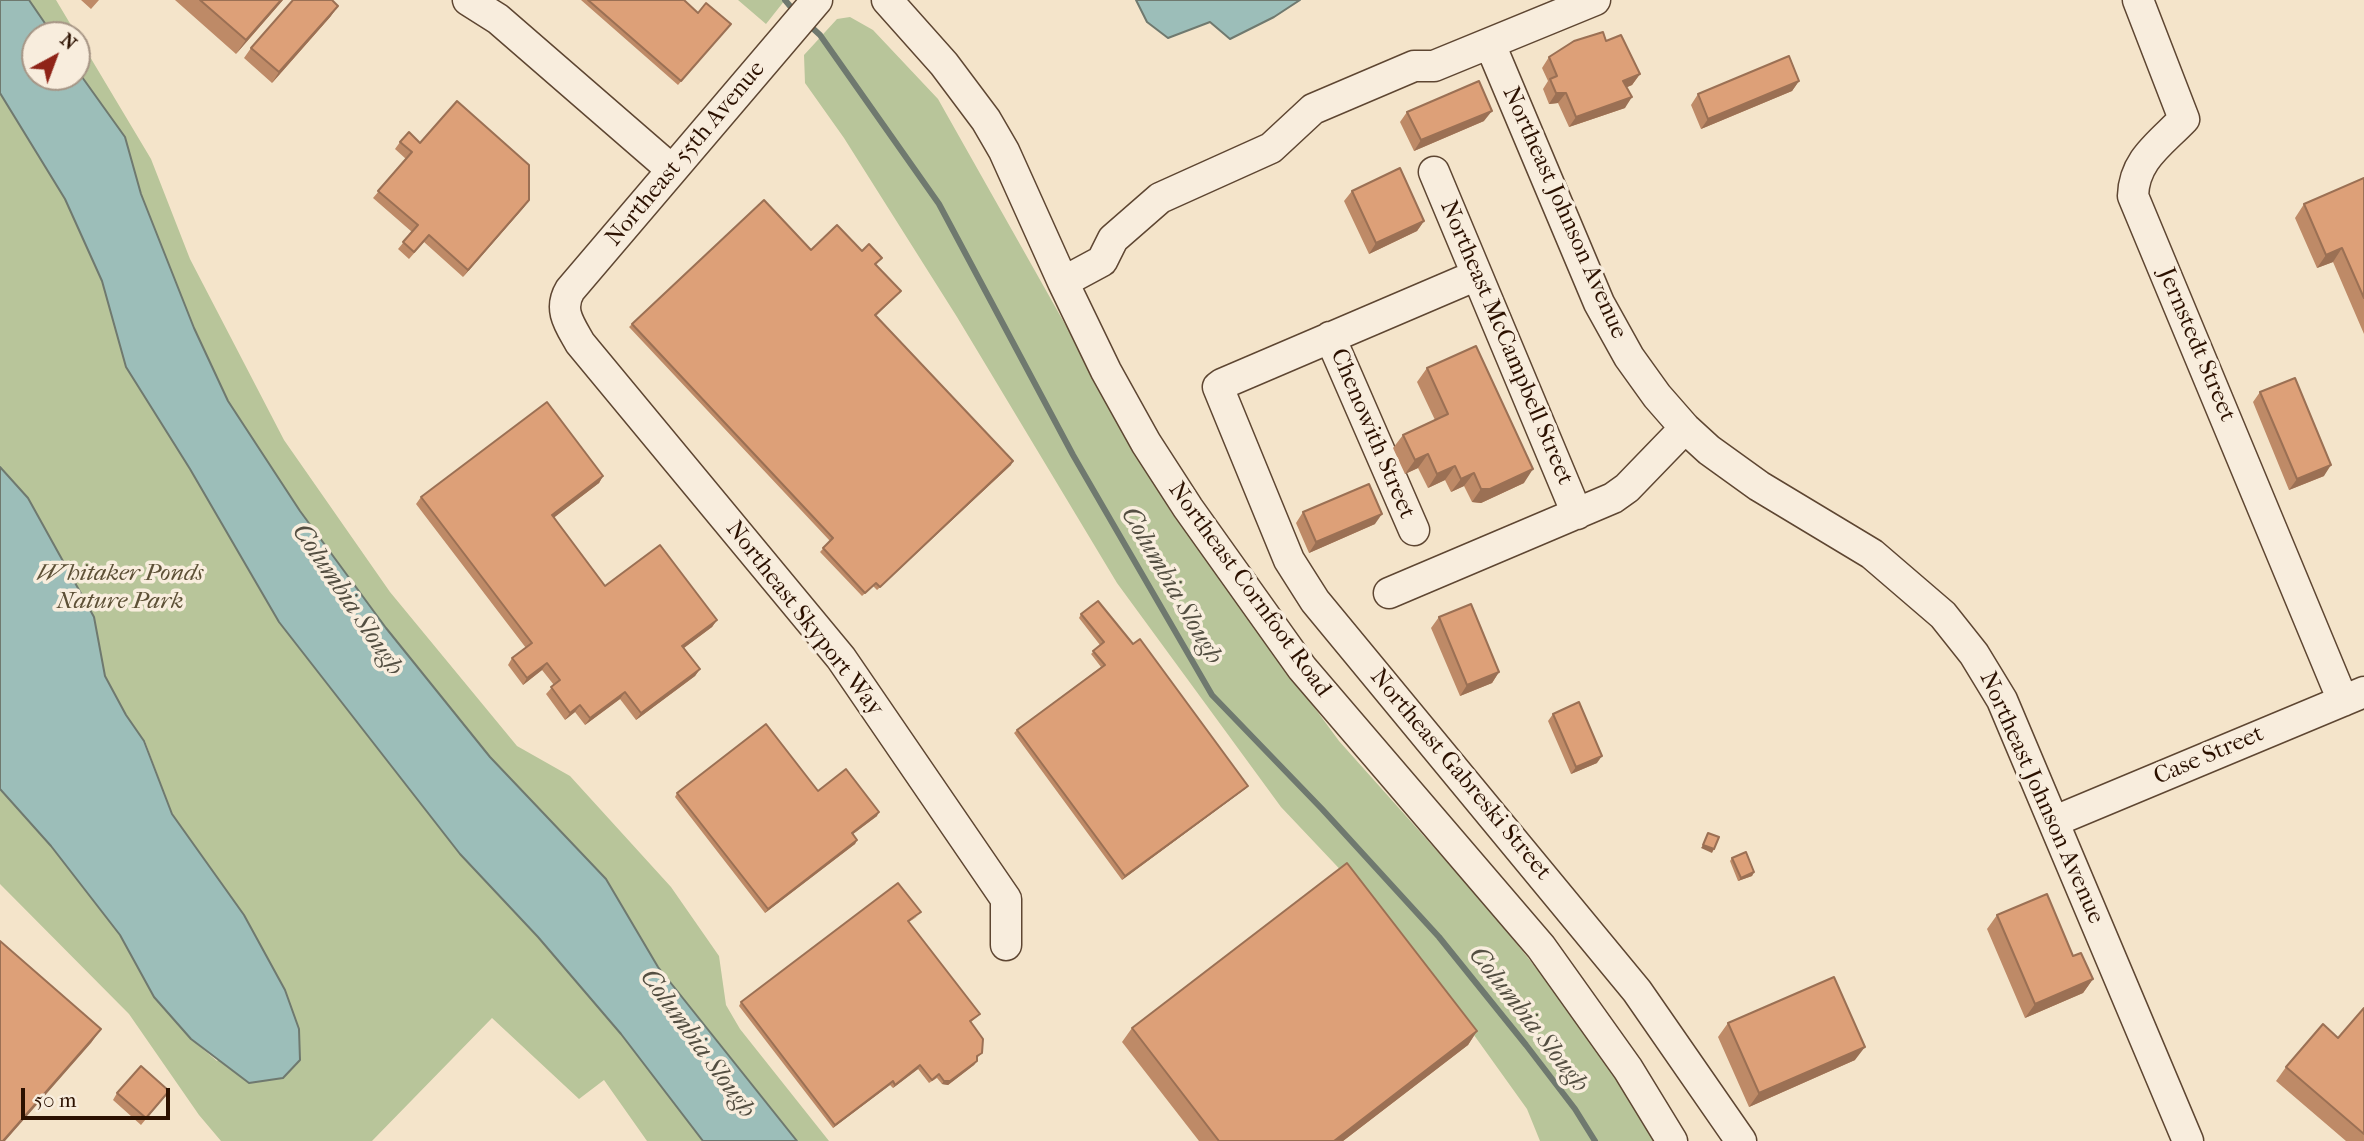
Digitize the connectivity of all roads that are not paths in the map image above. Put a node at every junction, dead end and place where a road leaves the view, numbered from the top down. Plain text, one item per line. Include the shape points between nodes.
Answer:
1 (468, 0) edge
2 (817, 0) edge
3 (887, 0) edge
4 (1595, 0) edge
5 (2138, 0) edge
6 (1490, 44) junction
7 (672, 170) junction
8 (1434, 172) dead end
9 (1477, 275) junction
10 (1063, 282) junction
11 (564, 312) joint
12 (1330, 337) junction
13 (1685, 428) junction
14 (1577, 514) junction
15 (1414, 530) dead end
16 (1389, 593) dead end
17 (2354, 696) edge
18 (2055, 821) junction
19 (1006, 945) dead end
20 (1672, 1141) edge
21 (1741, 1141) edge
22 (2188, 1141) edge

1 - 7 street via 498,19
2 - 7 street, Northeast 55th Avenue
3 - 10 street, Northeast Cornfoot Road via 986,120
4 - 6 street
5 - 17 street, Jernstedt Street via 2183,119 2139,167 2133,196
6 - 10 street via 1434,66 1415,66 1313,109 1271,148 1160,198 1114,239 1102,261
6 - 13 street, Northeast Johnson Avenue via 1599,303 1629,357
7 - 11 street, Northeast 55th Avenue via 570,290
8 - 9 street, Northeast McCampbell Street
9 - 12 street
9 - 14 street, Northeast McCampbell Street
10 - 20 street, Northeast Cornfoot Road via 1146,443 1266,620 1324,695 1541,947 1628,1069
11 - 19 street, Northeast Skyport Way via 580,343 841,658 1006,899
12 - 15 street, Chenowith Street
12 - 21 street, Northeast Gabreski Street via 1218,387 1289,560 1315,601 1637,992
13 - 14 street via 1627,488
13 - 18 street, Northeast Johnson Avenue via 1759,486 1872,554 1943,615 1975,654 2003,700
14 - 16 street
17 - 18 street, Case Street
18 - 22 street, Northeast Johnson Avenue

